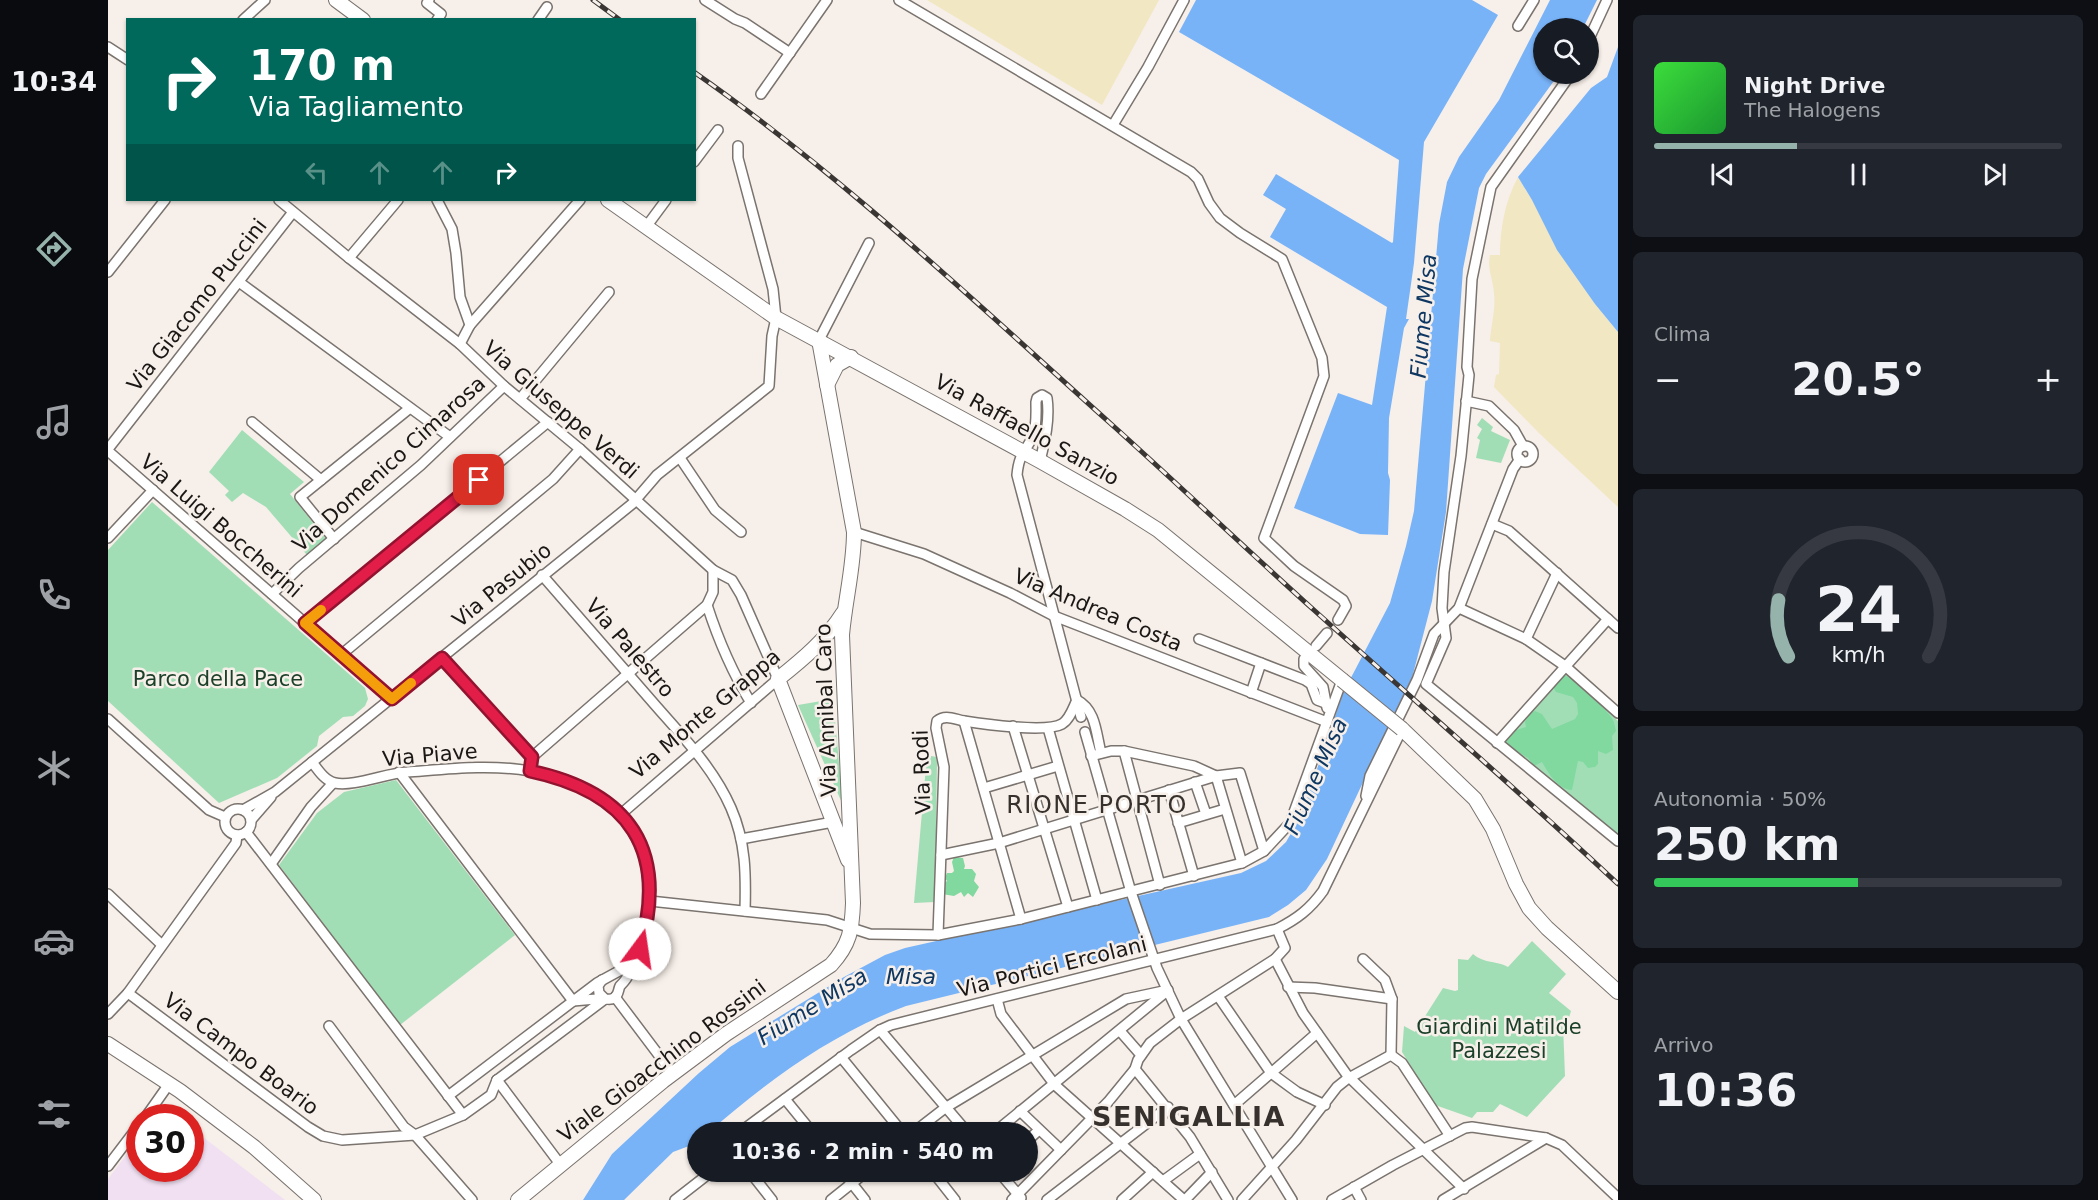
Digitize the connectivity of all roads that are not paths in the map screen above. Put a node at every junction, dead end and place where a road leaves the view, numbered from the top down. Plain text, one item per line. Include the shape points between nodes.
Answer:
1 (265, 0) edge
2 (336, 0) edge
3 (429, 0) edge
4 (705, 0) edge
5 (827, 0) edge
6 (899, 0) edge
7 (1184, 0) edge
8 (1534, 0) edge
9 (1607, 0) edge
10 (547, 7) dead end
11 (245, 18) edge
12 (360, 18) edge
13 (438, 18) edge
14 (539, 18) edge
15 (1599, 18) edge
16 (1518, 26) dead end
17 (108, 47) edge
18 (790, 52) junction
19 (126, 59) edge
20 (1564, 84) edge
21 (761, 94) dead end
22 (1113, 125) junction
23 (718, 130) dead end
24 (738, 146) dead end
25 (696, 159) edge
26 (164, 201) edge
27 (280, 201) edge
28 (397, 201) edge
29 (438, 201) edge
30 (579, 201) edge
31 (613, 201) edge
32 (665, 201) edge
33 (293, 212) junction
34 (646, 227) junction
35 (869, 243) dead end
36 (349, 258) junction
37 (108, 272) edge
38 (239, 282) junction
39 (609, 292) dead end
40 (776, 318) junction
41 (470, 325) junction
42 (819, 340) junction
43 (460, 344) junction
44 (851, 357) junction
45 (827, 385) junction
46 (504, 386) junction
47 (520, 399) junction
48 (1466, 401) junction
49 (410, 408) junction
50 (252, 422) dead end
51 (548, 422) junction
52 (450, 437) junction
53 (580, 449) junction
54 (108, 450) edge
55 (1022, 451) junction
56 (680, 458) junction
57 (1040, 461) junction
58 (321, 480) junction
59 (153, 490) junction
60 (636, 500) junction
61 (1492, 524) junction
62 (741, 532) dead end
63 (854, 532) junction
64 (108, 538) edge
65 (334, 538) junction
66 (712, 570) junction
67 (1557, 573) junction
68 (542, 575) junction
69 (272, 594) junction
70 (707, 604) junction
71 (1459, 608) junction
72 (844, 611) junction
73 (1054, 616) junction
74 (1338, 620) tunnel mouth
75 (1445, 622) junction
76 (305, 623) junction
77 (1615, 623) edge
78 (1327, 633) tunnel mouth
79 (1199, 639) dead end
80 (1526, 639) junction
81 (1316, 646) dead end
82 (817, 647) junction
83 (342, 654) junction
84 (442, 658) junction
85 (1304, 659) dead end
86 (842, 660) junction
87 (1261, 663) junction
88 (1565, 666) junction
89 (627, 672) junction
90 (778, 679) junction
91 (1342, 680) junction
92 (1251, 693) junction
93 (392, 699) junction
94 (1077, 700) junction
95 (751, 703) junction
96 (1328, 707) junction
97 (1617, 712) edge
98 (1081, 717) dead end
99 (108, 719) edge
100 (964, 721) junction
101 (1327, 722) junction
102 (1013, 726) junction
103 (1048, 728) junction
104 (1402, 729) junction
105 (1085, 732) dead end
106 (1497, 742) junction
107 (695, 751) junction
108 (1124, 751) junction
109 (1101, 753) junction
110 (1091, 756) junction
111 (532, 757) junction
112 (312, 762) junction
113 (1058, 766) junction
114 (530, 771) junction
115 (399, 772) junction
116 (1028, 774) junction
117 (1216, 776) junction
118 (1195, 782) junction
119 (333, 783) junction
120 (984, 788) junction
121 (1169, 790) junction
122 (275, 792) junction
123 (1137, 800) junction
124 (1366, 801) junction
125 (850, 805) junction
126 (827, 807) junction
127 (1226, 808) junction
128 (243, 810) junction
129 (1107, 810) junction
130 (621, 814) junction
131 (1206, 814) junction
132 (225, 817) junction
133 (251, 820) junction
134 (1073, 820) junction
135 (833, 822) junction
136 (1178, 823) junction
137 (1045, 829) junction
138 (242, 834) junction
139 (741, 840) junction
140 (1618, 841) edge
141 (999, 843) junction
142 (1264, 851) junction
143 (941, 855) junction
144 (1242, 863) junction
145 (271, 864) junction
146 (852, 870) junction
147 (1194, 876) junction
148 (1160, 885) junction
149 (108, 894) edge
150 (1132, 895) junction
151 (1097, 900) junction
152 (650, 901) junction
153 (1068, 907) junction
154 (745, 911) junction
155 (1021, 919) junction
156 (852, 928) junction
157 (1277, 929) junction
158 (938, 935) junction
159 (162, 945) junction
160 (640, 949) junction
161 (1275, 959) junction
162 (1363, 959) dead end
163 (1154, 960) junction
164 (605, 979) junction
165 (1288, 987) junction
166 (619, 988) junction
167 (1168, 990) junction
168 (1618, 992) edge
169 (128, 993) junction
170 (1218, 996) junction
171 (607, 997) junction
172 (119, 999) junction
173 (997, 999) junction
174 (1392, 999) junction
175 (573, 1001) junction
176 (108, 1002) edge
177 (108, 1014) edge
178 (1181, 1019) junction
179 (328, 1026) dead end
180 (880, 1030) junction
181 (1120, 1031) junction
182 (1317, 1034) junction
183 (110, 1042) edge
184 (1391, 1054) junction
185 (1031, 1055) junction
186 (1142, 1055) junction
187 (841, 1057) junction
188 (1135, 1069) junction
189 (1271, 1073) junction
190 (673, 1074) junction
191 (1348, 1077) junction
192 (497, 1080) junction
193 (169, 1084) junction
194 (1054, 1085) junction
195 (448, 1096) junction
196 (785, 1099) junction
197 (155, 1104) edge
198 (1234, 1105) junction
199 (1325, 1105) junction
200 (1168, 1107) junction
201 (945, 1108) junction
202 (1020, 1111) junction
203 (464, 1115) junction
204 (1094, 1118) junction
205 (754, 1122) edge
206 (804, 1122) edge
207 (894, 1122) edge
208 (927, 1122) edge
209 (958, 1122) edge
210 (1007, 1122) edge
211 (1039, 1130) joint
212 (415, 1135) junction
213 (1450, 1136) junction
214 (1546, 1138) junction
215 (126, 1142) edge
216 (1121, 1144) junction
217 (1425, 1149) junction
218 (1061, 1150) junction
219 (1200, 1154) junction
220 (561, 1164) junction
221 (108, 1166) edge
222 (1272, 1166) junction
223 (1153, 1172) junction
224 (1212, 1172) junction
225 (1163, 1181) junction
226 (698, 1182) edge
227 (758, 1182) edge
228 (852, 1182) joint
229 (941, 1182) edge
230 (1006, 1182) edge
231 (1354, 1187) junction
232 (1464, 1189) junction
233 (1018, 1198) edge
234 (1618, 1198) edge
235 (314, 1200) edge
236 (472, 1200) edge
237 (518, 1200) edge
238 (675, 1200) edge
239 (772, 1200) edge
240 (831, 1200) edge
241 (865, 1200) edge
242 (955, 1200) edge
243 (1047, 1200) edge
244 (1122, 1200) edge
245 (1185, 1200) edge
246 (1228, 1200) edge
247 (1242, 1200) edge
248 (1292, 1200) edge
249 (1332, 1200) edge
250 (1361, 1200) edge
251 (1443, 1200) edge

1 - 11 street
2 - 12 street
3 - 13 street via 427,3 441,14
4 - 18 street
5 - 18 street
6 - 22 street
7 - 22 street
8 - 16 street
9 - 15 street
10 - 14 street
17 - 19 street
18 - 21 street
20 - 48 street via 1491,186 1472,279
22 - 74 street via 1191,172 1220,218 1281,259 1322,358 1324,376 1264,538 1294,566 1343,600 1346,606
23 - 25 street
24 - 40 street via 773,289
26 - 37 street
27 - 33 street, Via Giuseppe Verdi
28 - 36 street
29 - 41 street via 452,229 460,297
30 - 41 street
31 - 34 street, Via Raffaello Sanzio
32 - 34 street
33 - 36 street, Via Giuseppe Verdi
33 - 38 street, Via Giacomo Puccini
34 - 40 street, Via Raffaello Sanzio
35 - 42 street
36 - 43 street, Via Giuseppe Verdi
38 - 49 street
38 - 54 street, Via Giacomo Puccini
39 - 47 street
40 - 42 street, Via Raffaello Sanzio
40 - 56 street, Via Pasubio via 769,386
41 - 43 street
42 - 44 street, Via Raffaello Sanzio
42 - 45 street, Via Annibal Caro
43 - 46 street, Via Giuseppe Verdi
44 - 45 street via 837,365
44 - 55 street, Via Raffaello Sanzio
45 - 63 street, Via Annibal Caro
46 - 47 street, Via Giuseppe Verdi
46 - 52 street, Via Domenico Cimarosa
47 - 51 street, Via Giuseppe Verdi
48 - 61 street via 1489,406 1514,430 1524,446 1518,452 1520,459
48 - 75 street via 1444,572
49 - 52 street
49 - 58 street
50 - 58 street
51 - 53 street, Via Giuseppe Verdi
51 - 76 street
52 - 65 street, Via Domenico Cimarosa
53 - 60 street, Via Giuseppe Verdi
53 - 83 street via 553,479
54 - 59 street, Via Luigi Boccherini
55 - 57 street, Via Raffaello Sanzio
55 - 57 street via 1033,435 1038,398 1045,396 1047,428
55 - 73 street via 1017,475
56 - 60 street, Via Pasubio
56 - 62 street via 715,510
57 - 91 street, Via Raffaello Sanzio via 1158,530
58 - 65 street via 300,498
59 - 64 street
59 - 69 street, Via Luigi Boccherini
60 - 66 street, Via Giuseppe Verdi
60 - 68 street, Via Pasubio
61 - 67 street via 1509,531
61 - 71 street
63 - 72 street, Via Annibal Caro via 854,561
63 - 73 street, Via Andrea Costa via 924,554
65 - 69 street, Via Domenico Cimarosa
66 - 70 street via 713,592
66 - 90 street, Via Giuseppe Verdi via 732,580
67 - 77 street
67 - 80 street
68 - 84 street, Via Pasubio
68 - 89 street, Via Palestro
69 - 76 street, Via Luigi Boccherini
70 - 89 street
70 - 95 street via 736,679
71 - 75 street
71 - 80 street
72 - 82 street, Via Monte Grappa
72 - 86 street, Via Annibal Caro
73 - 92 street, Via Andrea Costa
73 - 94 street
75 - 106 street via 1446,638 1426,684
75 - 124 street via 1434,634 1418,680 1370,776
76 - 83 street, Via Luigi Boccherini
77 - 88 street
78 - 81 street
79 - 87 street
80 - 88 street
82 - 86 street via 836,651
82 - 90 street, Via Monte Grappa
83 - 93 street, Via Luigi Boccherini
84 - 93 street, Via Pasubio
84 - 111 street
85 - 96 street via 1304,666 1323,687
86 - 125 street, Via Annibal Caro
87 - 92 street
87 - 96 street via 1305,680 1311,684 1317,700
88 - 97 street
88 - 106 street
89 - 107 street, Via Palestro
89 - 111 street
90 - 95 street, Via Monte Grappa
90 - 126 street
91 - 96 street
91 - 104 street, Via Raffaello Sanzio, bridge
92 - 101 street, Via Andrea Costa
93 - 112 street, Via Pasubio
94 - 98 street
94 - 103 street via 1063,723
94 - 109 street via 1091,711
95 - 107 street, Via Monte Grappa
96 - 101 street
99 - 132 street via 209,810
100 - 102 street, Via Rodi
100 - 120 street
100 - 143 street, Via Rodi via 944,717 937,721 944,767
101 - 142 street via 1290,823
102 - 103 street, Via Rodi
102 - 116 street
103 - 113 street
104 - 124 street
104 - 168 street, Via Raffaello Sanzio via 1475,799 1529,908
105 - 110 street
106 - 140 street
107 - 130 street, Via Monte Grappa
107 - 139 street, Via Palestro via 720,786
108 - 109 street
108 - 117 street via 1194,766
108 - 123 street
109 - 110 street
110 - 129 street
111 - 114 street
112 - 119 street
112 - 122 street, Via Pasubio
113 - 116 street
113 - 134 street
114 - 115 street, Via Piave via 454,768
114 - 130 street, Via Piave via 577,785
115 - 119 street, Via Piave
115 - 175 street
116 - 120 street
116 - 137 street
117 - 118 street
117 - 127 street
117 - 142 street via 1240,772
118 - 121 street
118 - 131 street
119 - 145 street
120 - 141 street
121 - 123 street
121 - 136 street
122 - 128 street
122 - 133 street
123 - 129 street
123 - 148 street
124 - 157 street, Via Portici Ercolani via 1323,891 1313,905
125 - 126 street via 841,815
125 - 146 street, Via Annibal Caro
126 - 135 street
127 - 131 street
127 - 144 street
128 - 132 street via 231,811
128 - 133 street
129 - 134 street
129 - 150 street
130 - 152 street, Via Piave via 636,833 646,858
131 - 136 street
132 - 138 street via 227,829
133 - 138 street
134 - 137 street
134 - 151 street
135 - 139 street
135 - 146 street
136 - 147 street
137 - 141 street
137 - 153 street
138 - 145 street
138 - 159 street
139 - 154 street, Via Palestro via 746,871
141 - 143 street
141 - 155 street
142 - 144 street
143 - 158 street, Via Rodi
144 - 147 street
145 - 195 street
146 - 156 street, Via Annibal Caro
147 - 148 street
148 - 150 street
149 - 159 street
150 - 151 street
150 - 163 street
151 - 153 street
152 - 154 street
152 - 160 street, Via Piave
153 - 155 street
154 - 156 street via 826,920
155 - 158 street
156 - 158 street via 870,934
156 - 190 street, Viale Gioacchino Rossini via 844,951 831,965 741,1023
157 - 161 street via 1285,948
157 - 163 street, Via Portici Ercolani
159 - 169 street
160 - 164 street via 630,962
160 - 166 street, Via Piave
161 - 165 street
161 - 170 street
162 - 174 street via 1385,980
163 - 167 street
163 - 173 street, Via Portici Ercolani
164 - 166 street via 614,980
164 - 171 street via 598,989
164 - 175 street
165 - 174 street
165 - 182 street
166 - 171 street, Via Piave
167 - 178 street
167 - 181 street
167 - 185 street via 1126,999
169 - 172 street
169 - 212 street, Via Campo Boario via 323,1136 342,1140
170 - 178 street
170 - 189 street
171 - 175 street
171 - 190 street
171 - 192 street, Via Campo Boario
172 - 176 street
172 - 177 street
173 - 180 street, Via Portici Ercolani
173 - 185 street via 1001,1014
174 - 184 street
175 - 195 street
178 - 186 street via 1150,1043
178 - 198 street
179 - 212 street via 404,1127
180 - 187 street, Via Portici Ercolani
180 - 201 street
181 - 186 street
181 - 194 street
182 - 189 street
182 - 191 street
183 - 193 street
184 - 191 street
184 - 213 street via 1403,1061
185 - 194 street
185 - 201 street
186 - 188 street
187 - 196 street, Via Portici Ercolani
187 - 207 street
188 - 200 street
188 - 204 street
189 - 198 street
189 - 199 street via 1297,1092
190 - 220 street, Viale Gioacchino Rossini
191 - 199 street
191 - 217 street
192 - 203 street, Via Campo Boario via 491,1095
192 - 220 street
193 - 197 street
193 - 235 street via 254,1147
194 - 202 street
194 - 204 street
195 - 203 street
196 - 205 street, Via Portici Ercolani
196 - 206 street
198 - 222 street
199 - 222 street
200 - 216 street
200 - 219 street
201 - 208 street
201 - 209 street
202 - 210 street
202 - 211 street
203 - 212 street, Via Campo Boario
204 - 216 street
204 - 218 street
211 - 218 street
212 - 236 street
213 - 214 street via 1472,1127
213 - 217 street
214 - 232 street
214 - 234 street via 1572,1153
215 - 221 street
216 - 223 street
216 - 243 street
217 - 231 street
217 - 232 street
218 - 233 street
219 - 224 street
219 - 225 street
220 - 237 street, Viale Gioacchino Rossini
222 - 247 street
222 - 248 street
223 - 225 street
223 - 244 street
224 - 245 street
224 - 246 street
225 - 245 street
226 - 238 street
227 - 239 street
228 - 240 street
228 - 241 street
229 - 242 street
230 - 233 street
231 - 249 street
231 - 250 street
232 - 251 street

